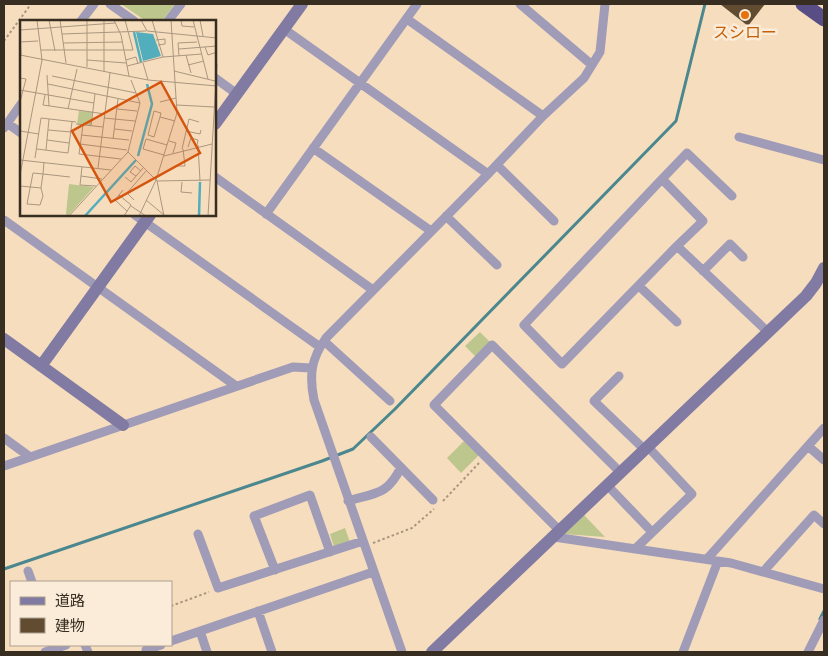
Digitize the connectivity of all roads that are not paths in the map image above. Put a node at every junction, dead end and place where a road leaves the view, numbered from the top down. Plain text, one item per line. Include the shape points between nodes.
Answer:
1 (94, 4) edge
2 (110, 4) edge
3 (181, 4) edge
4 (302, 4) edge
5 (418, 4) edge
6 (520, 4) edge
7 (605, 4) edge
8 (803, 4) edge
9 (407, 19) junction
10 (824, 19) edge
11 (82, 20) edge
12 (133, 20) edge
13 (169, 20) edge
14 (284, 29) junction
15 (592, 65) junction
16 (216, 79) edge
17 (360, 83) junction
18 (237, 94) junction
19 (20, 105) edge
20 (543, 116) junction
21 (216, 123) edge
22 (6, 126) edge
23 (20, 133) edge
24 (739, 137) dead end
25 (313, 148) junction
26 (824, 160) edge
27 (497, 165) junction
28 (488, 174) junction
29 (216, 179) edge
30 (662, 179) junction
31 (732, 196) dead end
32 (266, 214) junction
33 (446, 216) junction
34 (143, 217) edge
35 (4, 220) edge
36 (554, 221) dead end
37 (431, 231) junction
38 (677, 246) junction
39 (743, 256) dead end
40 (497, 265) dead end
41 (824, 268) edge
42 (703, 271) junction
43 (639, 286) junction
44 (97, 287) junction
45 (373, 290) junction
46 (677, 322) dead end
47 (768, 332) junction
48 (4, 339) edge
49 (322, 344) junction
50 (41, 366) junction
51 (311, 368) junction
52 (619, 376) dead end
53 (236, 386) junction
54 (390, 401) dead end
55 (123, 426) junction
56 (824, 428) edge
57 (371, 437) dead end
58 (4, 438) edge
59 (808, 446) junction
60 (646, 449) junction
61 (30, 457) junction
62 (824, 460) edge
63 (4, 466) edge
64 (401, 467) junction
65 (621, 473) junction
66 (608, 486) junction
67 (433, 500) dead end
68 (348, 501) junction
69 (824, 524) edge
70 (652, 532) junction
71 (198, 534) dead end
72 (557, 534) junction
73 (362, 542) junction
74 (635, 548) junction
75 (330, 552) junction
76 (707, 559) junction
77 (718, 561) junction
78 (274, 570) junction
79 (28, 571) dead end
80 (373, 572) junction
81 (763, 572) junction
82 (32, 581) edge
83 (824, 588) edge
84 (258, 611) junction
85 (824, 620) edge
86 (200, 631) junction
87 (172, 641) edge
88 (158, 646) edge
89 (54, 647) edge
90 (45, 652) edge
91 (146, 652) edge
92 (207, 652) edge
93 (272, 652) edge
94 (402, 652) edge
95 (432, 652) edge
96 (683, 652) edge
97 (808, 652) edge

1 - 11 street
2 - 12 street
3 - 13 street
4 - 14 street
5 - 9 street
6 - 15 street
7 - 15 street via 600,52
8 - 10 highway
9 - 17 street
9 - 20 street
14 - 17 street
14 - 18 street
15 - 20 street via 584,78
16 - 18 street
17 - 25 street
17 - 28 street
18 - 21 street
19 - 22 street
20 - 27 street
22 - 23 street
24 - 26 street
25 - 32 street
25 - 37 street
27 - 28 street
27 - 36 street
28 - 33 street
29 - 32 street
30 - 31 street via 687,153
30 - 38 street via 703,221
30 - 43 street via 524,325 562,364
32 - 45 street
33 - 37 street
33 - 40 street
34 - 44 street
34 - 49 street
35 - 44 street
37 - 45 street
38 - 42 street
38 - 43 street
39 - 42 street via 730,244
41 - 47 street via 806,296
42 - 47 street
43 - 46 street
44 - 50 street
44 - 53 street
45 - 49 street
47 - 60 street
48 - 50 street
49 - 51 street
49 - 54 street
50 - 55 street
51 - 53 street via 293,366
51 - 68 street via 314,400
52 - 60 street via 594,402
53 - 55 street
55 - 61 street
56 - 59 street
57 - 64 street
58 - 61 street
59 - 62 street
59 - 76 street
60 - 65 street
60 - 70 street via 692,494
61 - 63 street
64 - 67 street
64 - 68 street via 387,488
65 - 66 street
65 - 72 street via 492,345 434,405
66 - 70 street
66 - 72 street
68 - 73 street
69 - 81 street via 814,515
70 - 74 street
71 - 78 street via 218,588
72 - 74 street
72 - 95 street
73 - 75 street
73 - 80 street
74 - 76 street
75 - 78 street
75 - 78 street via 310,495 254,516
76 - 77 street
77 - 81 street
77 - 96 street
79 - 82 street
80 - 84 street
80 - 94 street
81 - 83 street
84 - 86 street
84 - 93 street
85 - 97 street
86 - 87 street
86 - 92 street
88 - 91 street
89 - 90 street

